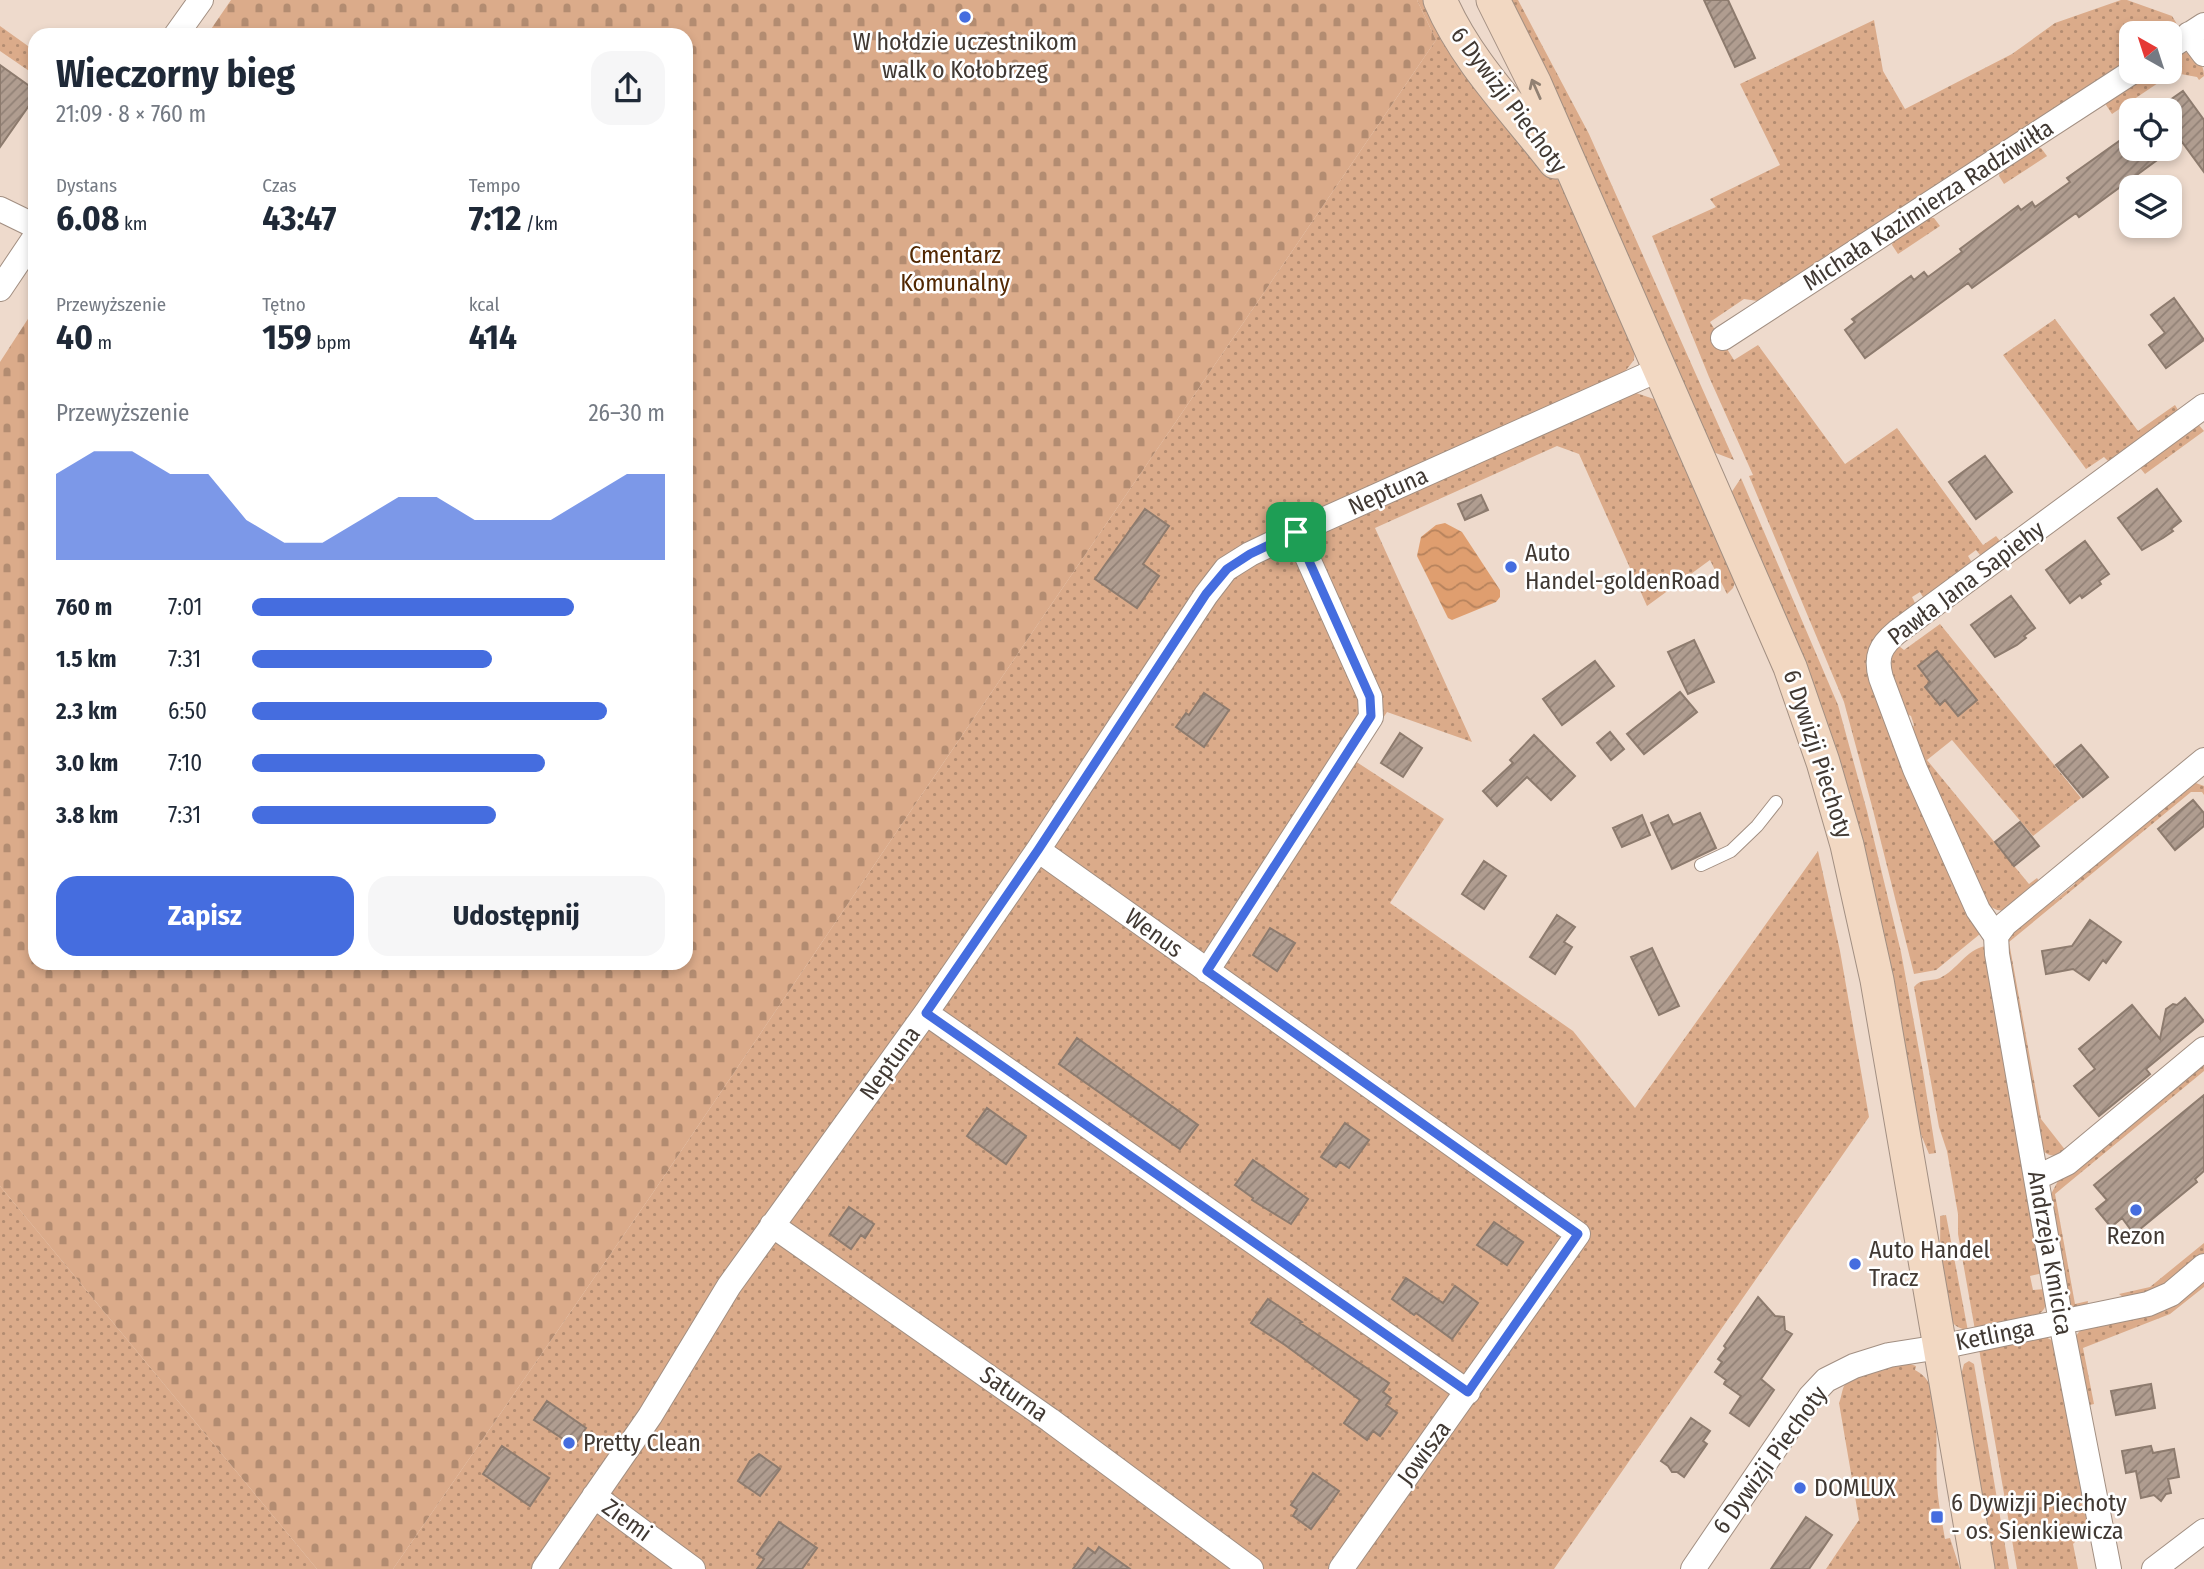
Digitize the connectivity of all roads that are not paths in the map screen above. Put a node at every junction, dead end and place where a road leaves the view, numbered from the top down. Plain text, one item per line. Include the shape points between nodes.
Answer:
1 (201, 0) edge
2 (1440, 0) edge
3 (1497, 8) edge
4 (181, 28) edge
5 (2188, 35) edge
6 (1459, 37) junction
7 (2204, 54) edge
8 (2119, 80) edge
9 (1583, 197) junction
10 (0, 209) edge
11 (28, 223) edge
12 (28, 247) edge
13 (0, 289) edge
14 (1723, 338) dead end
15 (1660, 369) junction
16 (2204, 406) edge
17 (1296, 532) junction
18 (2202, 766) edge
19 (1776, 803) dead end
20 (1038, 850) junction
21 (1701, 865) dead end
22 (1996, 936) junction
23 (1207, 971) junction
24 (926, 1013) junction
25 (2204, 1049) edge
26 (2036, 1178) junction
27 (772, 1225) junction
28 (1578, 1234) joint
29 (2204, 1266) edge
30 (2062, 1322) junction
31 (1940, 1347) junction
32 (1468, 1392) junction
33 (594, 1496) junction
34 (2204, 1531) edge
35 (688, 1567) edge
36 (544, 1569) edge
37 (1251, 1569) edge
38 (1340, 1569) edge
39 (1693, 1569) edge
40 (1978, 1569) edge
41 (2109, 1569) edge
42 (2154, 1569) edge

1 - 4 street
2 - 6 street, 6 Dywizji Piechoty
3 - 6 street via 1493,23 1474,35
9 -> 3 street, 6 Dywizji Piechoty
5 - 7 street
6 - 9 street, 6 Dywizji Piechoty
8 - 14 street, Michała Kazimierza Radziwiłła
9 - 15 street, 6 Dywizji Piechoty
10 - 11 street
12 - 13 street
15 - 17 street, Neptuna
15 - 31 street, 6 Dywizji Piechoty via 1790,667 1837,811 1877,980
16 - 22 street, Pawła Jana Sapiehy via 1896,632 1879,652 1877,665 1915,769 1978,910
17 - 20 street, Neptuna via 1250,554 1227,569 1213,586
17 - 23 street via 1370,697 1371,716
18 - 22 street via 2005,924
19 - 21 lane via 1731,851
20 - 23 street, Wenus
20 - 24 street, Neptuna
22 - 26 street, Andrzeja Kmicica
23 - 28 street, Wenus
24 - 27 street, Neptuna
24 - 32 street
25 - 26 street via 2067,1163
26 - 30 street, Andrzeja Kmicica
27 - 33 street, Neptuna
27 - 37 street, Saturna via 1050,1420
28 - 32 street, Jowisza
29 - 30 street, Ketlinga via 2160,1300
30 - 31 street, Ketlinga
30 - 41 street, Andrzeja Kmicica
31 - 39 street, 6 Dywizji Piechoty via 1889,1355 1826,1380
31 - 40 street, 6 Dywizji Piechoty
32 - 38 street, Jowisza
33 - 35 street, Ziemi
33 - 36 street, Neptuna
34 - 42 street

